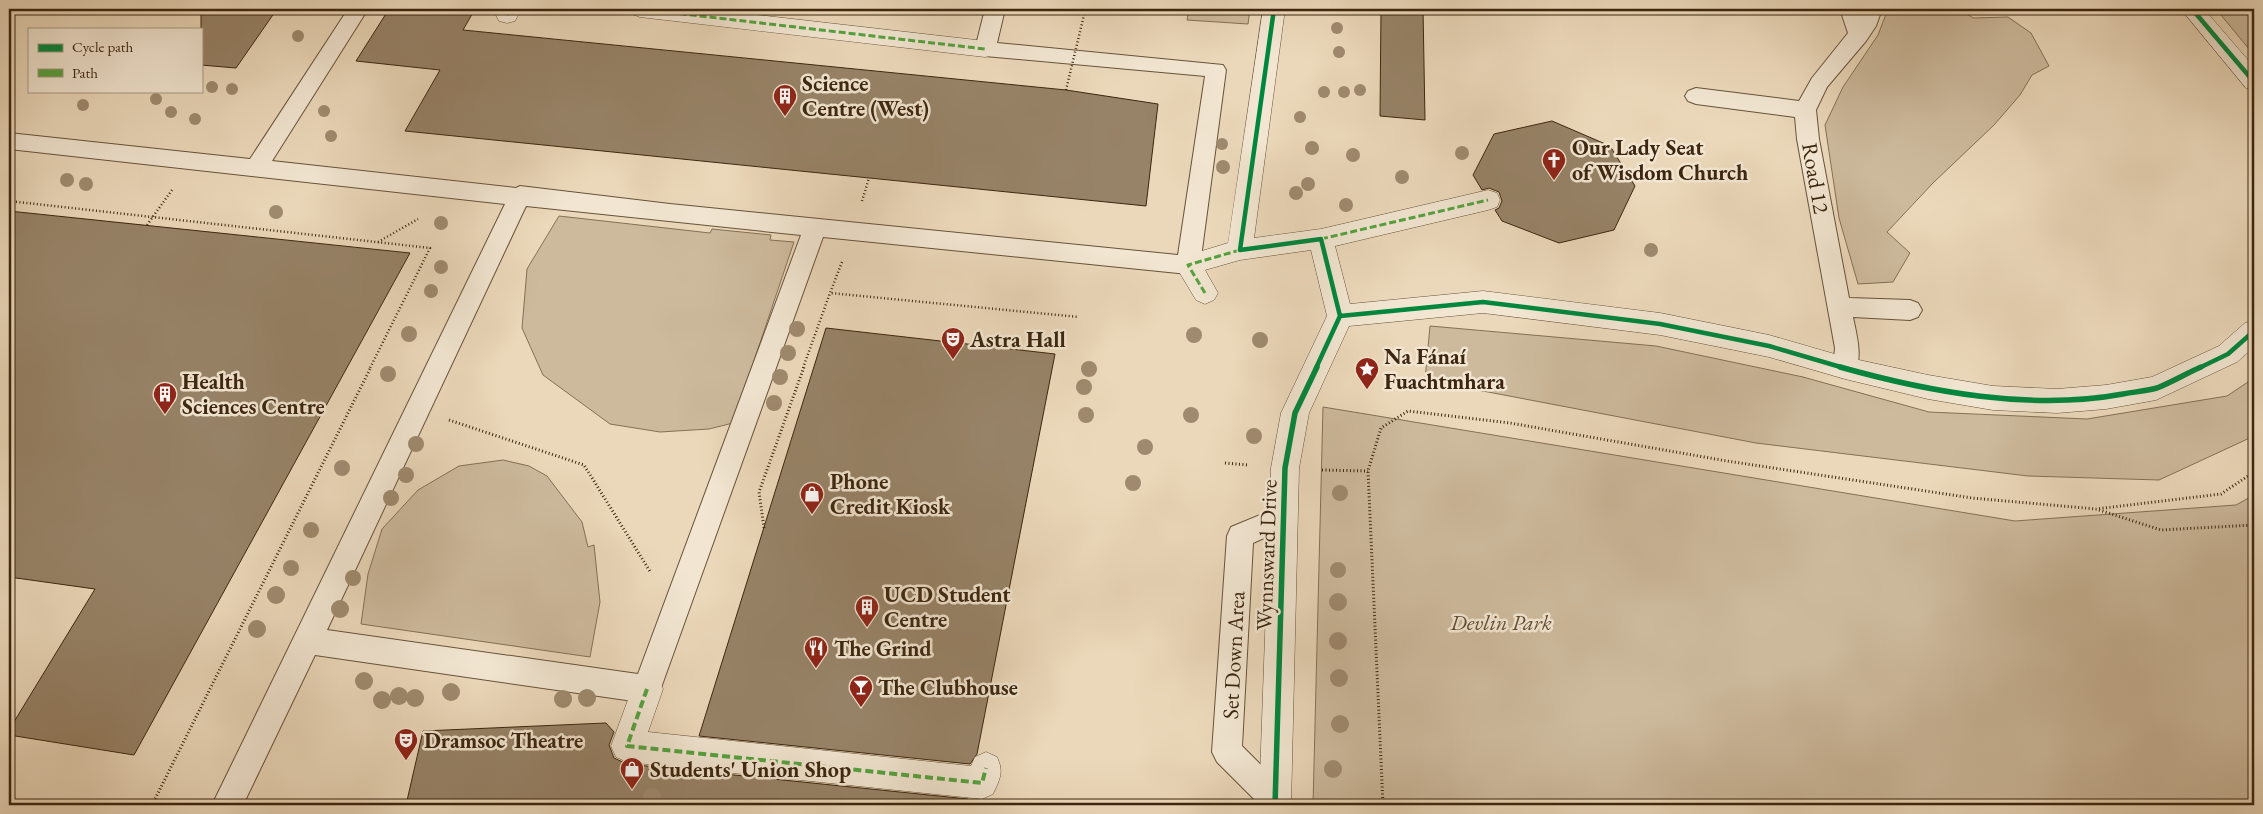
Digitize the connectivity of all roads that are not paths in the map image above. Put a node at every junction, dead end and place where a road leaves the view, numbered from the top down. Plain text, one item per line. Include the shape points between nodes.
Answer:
1 (358, 9) edge
2 (640, 9) edge
3 (995, 9) edge
4 (1274, 9) edge
5 (1850, 9) edge
6 (1872, 9) edge
7 (2192, 9) edge
8 (1859, 36) junction
9 (985, 49) junction
10 (2254, 82) edge
11 (1696, 96) dead end
12 (1805, 110) junction
13 (9, 141) edge
14 (256, 168) junction
15 (520, 195) junction
16 (1488, 200) dead end
17 (815, 227) junction
18 (1321, 239) junction
19 (1240, 250) junction
20 (1188, 266) junction
21 (1205, 293) dead end
22 (1840, 307) junction
23 (1910, 310) dead end
24 (1340, 316) junction
25 (2254, 332) edge
26 (1845, 368) junction
27 (1282, 518) junction
28 (308, 641) junction
29 (647, 689) junction
30 (986, 768) dead end
31 (1275, 802) edge
32 (228, 805) edge

1 - 14 lane
2 - 9 street
3 - 9 lane
4 - 19 street
5 - 8 lane
6 - 8 lane, Road 12 via 1869,21
7 - 10 street
8 - 12 lane, Road 12 via 1819,82
9 - 20 lane via 1216,70
11 - 12 lane
12 - 22 lane, Road 12
13 - 14 lane
14 - 15 lane
15 - 17 lane
15 - 28 lane
16 - 18 street
17 - 20 lane
17 - 29 lane
18 - 19 street
18 - 24 street
19 - 20 street
20 - 21 street
22 - 23 lane
22 - 26 lane, Road 12 via 1846,348
24 - 26 street via 1483,302 1660,324 1769,346
24 - 27 street, Wynnsward Drive via 1295,413 1285,468
25 - 26 street via 2228,354 2156,388 2106,397 2057,401 1993,398
27 - 31 street, Wynnsward Drive
27 - 31 lane, Set Down Area via 1240,536 1227,752
28 - 29 lane
28 - 32 lane
29 - 30 street via 627,746 982,783

